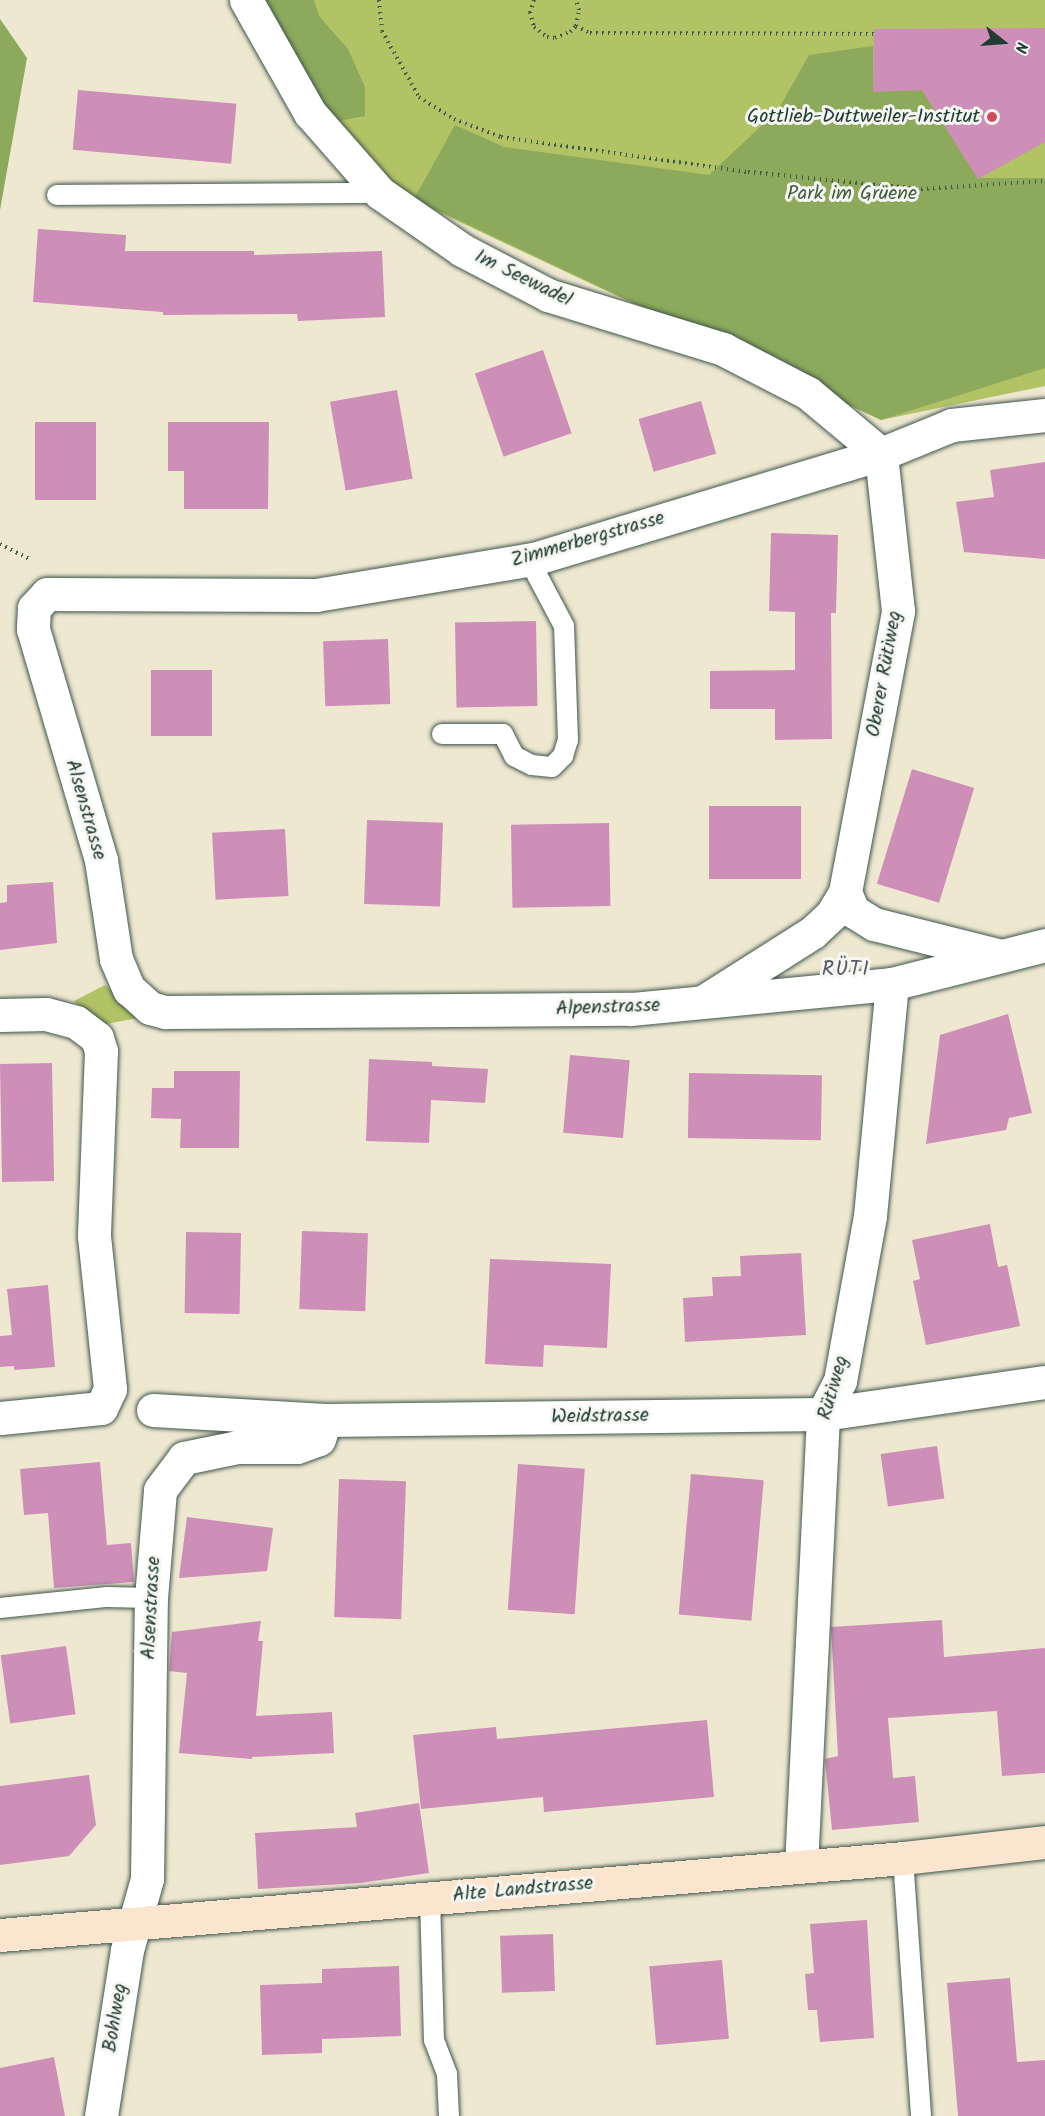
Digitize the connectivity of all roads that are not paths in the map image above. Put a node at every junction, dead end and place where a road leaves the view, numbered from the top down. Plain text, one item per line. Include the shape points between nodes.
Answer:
1 (246, 0) edge
2 (380, 193) junction
3 (57, 195) dead end
4 (1045, 415) edge
5 (881, 454) junction
6 (532, 559) junction
7 (41, 581) joint
8 (442, 734) dead end
9 (845, 892) junction
10 (1045, 945) edge
11 (999, 955) junction
12 (892, 984) junction
13 (702, 1003) junction
14 (165, 1012) joint
15 (0, 1015) edge
16 (1045, 1382) edge
17 (153, 1410) dead end
18 (823, 1414) junction
19 (0, 1418) edge
20 (325, 1420) junction
21 (150, 1598) junction
22 (0, 1608) edge
23 (1045, 1842) edge
24 (903, 1858) junction
25 (801, 1866) junction
26 (430, 1898) junction
27 (136, 1921) junction
28 (0, 1935) edge
29 (101, 2116) edge
30 (449, 2116) edge
31 (921, 2116) edge

1 - 2 street, Im Seewadel via 310,113
2 - 3 lane
2 - 5 street, Im Seewadel via 462,249 548,296 723,349 787,382 808,393
4 - 5 street, Zimmerbergstrasse via 952,425
5 - 6 street, Zimmerbergstrasse
5 - 9 street, Oberer Rütiweg via 898,611
6 - 7 street, Zimmerbergstrasse via 316,595
6 - 8 lane via 564,626 568,740 563,756 552,766 532,765 514,756 503,734
7 - 14 street, Alsenstrasse via 33,629 101,860 116,959 138,1000
9 - 11 street via 853,911 874,924
9 - 13 street, Oberer Rütiweg via 832,914 813,932
10 - 11 street, Alpenstrasse
11 - 12 street, Alpenstrasse
12 - 13 street, Alpenstrasse
12 - 18 street, Rütiweg via 870,1216 840,1381
13 - 14 street, Alpenstrasse via 630,1009
15 - 19 street via 61,1016 97,1038 102,1065 94,1236 110,1389 101,1408
16 - 18 street, Weidstrasse
17 - 20 street, Weidstrasse
18 - 20 street, Weidstrasse
18 - 25 street, Rütiweg
20 - 21 street, Alsenstrasse via 318,1438 297,1447 237,1447 184,1458 160,1490
21 - 22 lane via 107,1597
21 - 27 street, Alsenstrasse via 147,1879
23 - 24 main road, Alte Landstrasse
24 - 25 main road, Alte Landstrasse
24 - 31 lane
25 - 26 main road, Alte Landstrasse
26 - 27 main road, Alte Landstrasse
26 - 30 lane via 434,2040 447,2074
27 - 28 main road, Alte Landstrasse
27 - 29 street, Bohlweg via 127,1950

